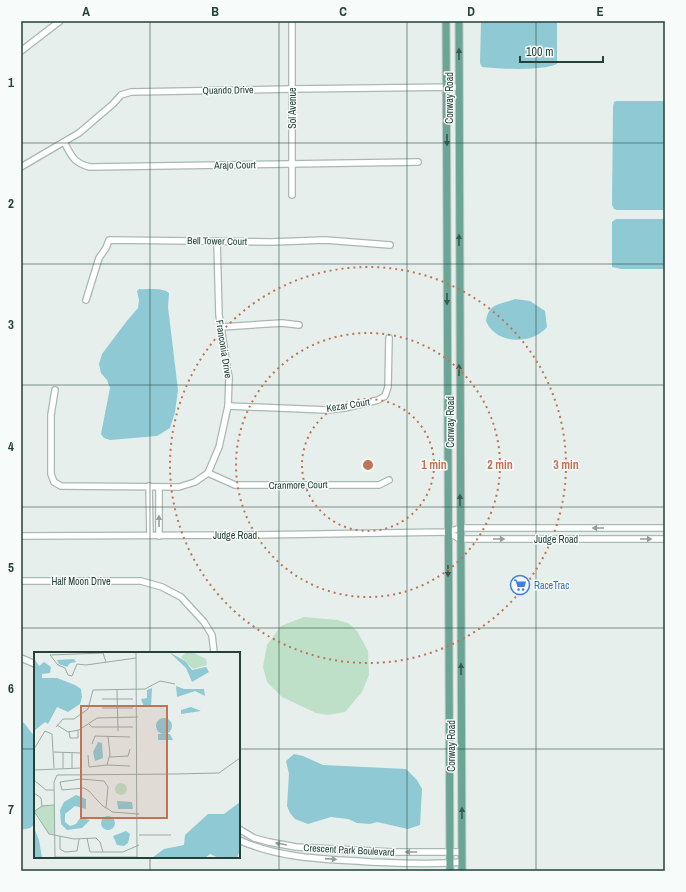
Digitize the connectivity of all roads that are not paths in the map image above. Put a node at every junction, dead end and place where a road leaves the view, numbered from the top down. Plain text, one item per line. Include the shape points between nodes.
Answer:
1 (60, 21) edge
2 (292, 21) edge
3 (446, 21) edge
4 (459, 21) edge
5 (21, 51) edge
6 (447, 87) junction
7 (459, 87) junction
8 (292, 89) junction
9 (64, 142) junction
10 (418, 162) dead end
11 (292, 164) junction
12 (21, 167) edge
13 (292, 195) dead end
14 (217, 240) junction
15 (390, 245) dead end
16 (447, 260) junction
17 (459, 281) junction
18 (86, 300) dead end
19 (299, 325) dead end
20 (222, 327) junction
21 (389, 338) dead end
22 (55, 390) dead end
23 (228, 406) junction
24 (208, 473) junction
25 (389, 480) dead end
26 (149, 486) junction
27 (158, 487) junction
28 (149, 507) junction
29 (159, 507) junction
30 (460, 528) junction
31 (665, 528) edge
32 (448, 532) junction
33 (21, 536) edge
34 (150, 536) junction
35 (159, 536) junction
36 (460, 539) junction
37 (665, 539) edge
38 (21, 582) edge
39 (214, 652) edge
40 (21, 658) edge
41 (34, 664) edge
42 (449, 672) junction
43 (461, 695) junction
44 (240, 831) edge
45 (240, 840) edge
46 (392, 852) junction
47 (450, 852) junction
48 (462, 852) junction
49 (462, 862) junction
50 (392, 863) junction
51 (450, 867) edge
52 (462, 871) edge

1 - 5 street
2 - 8 street, Sol Avenue
3 - 6 main road, Conway Road
7 -> 4 main road, Conway Road
6 - 7 street, Quando Drive
6 - 8 street, Quando Drive
6 -> 16 main road, Conway Road
17 -> 7 main road, Conway Road
8 - 9 street, Quando Drive via 131,92 121,95 96,120
8 - 11 street, Sol Avenue
9 - 11 street, Arajo Court via 74,160 90,167
9 - 12 street, Quando Drive
10 - 11 street, Arajo Court
11 - 13 street, Sol Avenue
14 - 15 street, Bell Tower Court via 325,240
14 - 18 street, Bell Tower Court via 109,240
14 - 20 street, Franconia Drive via 219,316
16 - 17 main road
16 -> 32 main road, Conway Road
30 -> 17 main road, Conway Road
19 - 20 street via 282,323
20 - 23 street, Franconia Drive via 229,378
21 - 23 street, Kezar Court via 388,387 385,396 378,400 327,410
22 - 26 street via 51,415 51,474 54,482 61,486
23 - 24 street, Franconia Drive via 219,447
24 - 25 street, Cranmore Court via 235,486 379,485
24 - 27 street via 190,484
26 - 27 street
26 - 28 street
27 - 29 street
28 - 29 street
28 - 34 street
35 -> 29 street
31 -> 30 street, Judge Road
30 - 32 street, Judge Road
30 - 36 main road, Conway Road
32 - 35 street, Judge Road
32 - 36 street
32 -> 42 main road, Conway Road
33 - 34 street, Judge Road
34 - 35 street, Judge Road
36 -> 37 street, Judge Road
43 -> 36 main road, Conway Road
38 - 39 street, Half Moon Drive via 141,581 162,587 181,597 204,622 212,635
40 - 41 street
42 - 43 main road via 454,687
42 - 47 main road, Conway Road
48 -> 43 main road, Conway Road
46 -> 44 street, Crescent Park Boulevard via 296,847 254,838
45 -> 50 street, Crescent Park Boulevard via 301,857
47 -> 46 street, Crescent Park Boulevard
46 - 50 street
47 - 48 street, Crescent Park Boulevard
47 - 51 main road, Conway Road
48 - 49 main road, Conway Road
49 - 51 street, Crescent Park Boulevard
49 - 52 main road, Conway Road
50 - 51 street, Crescent Park Boulevard

